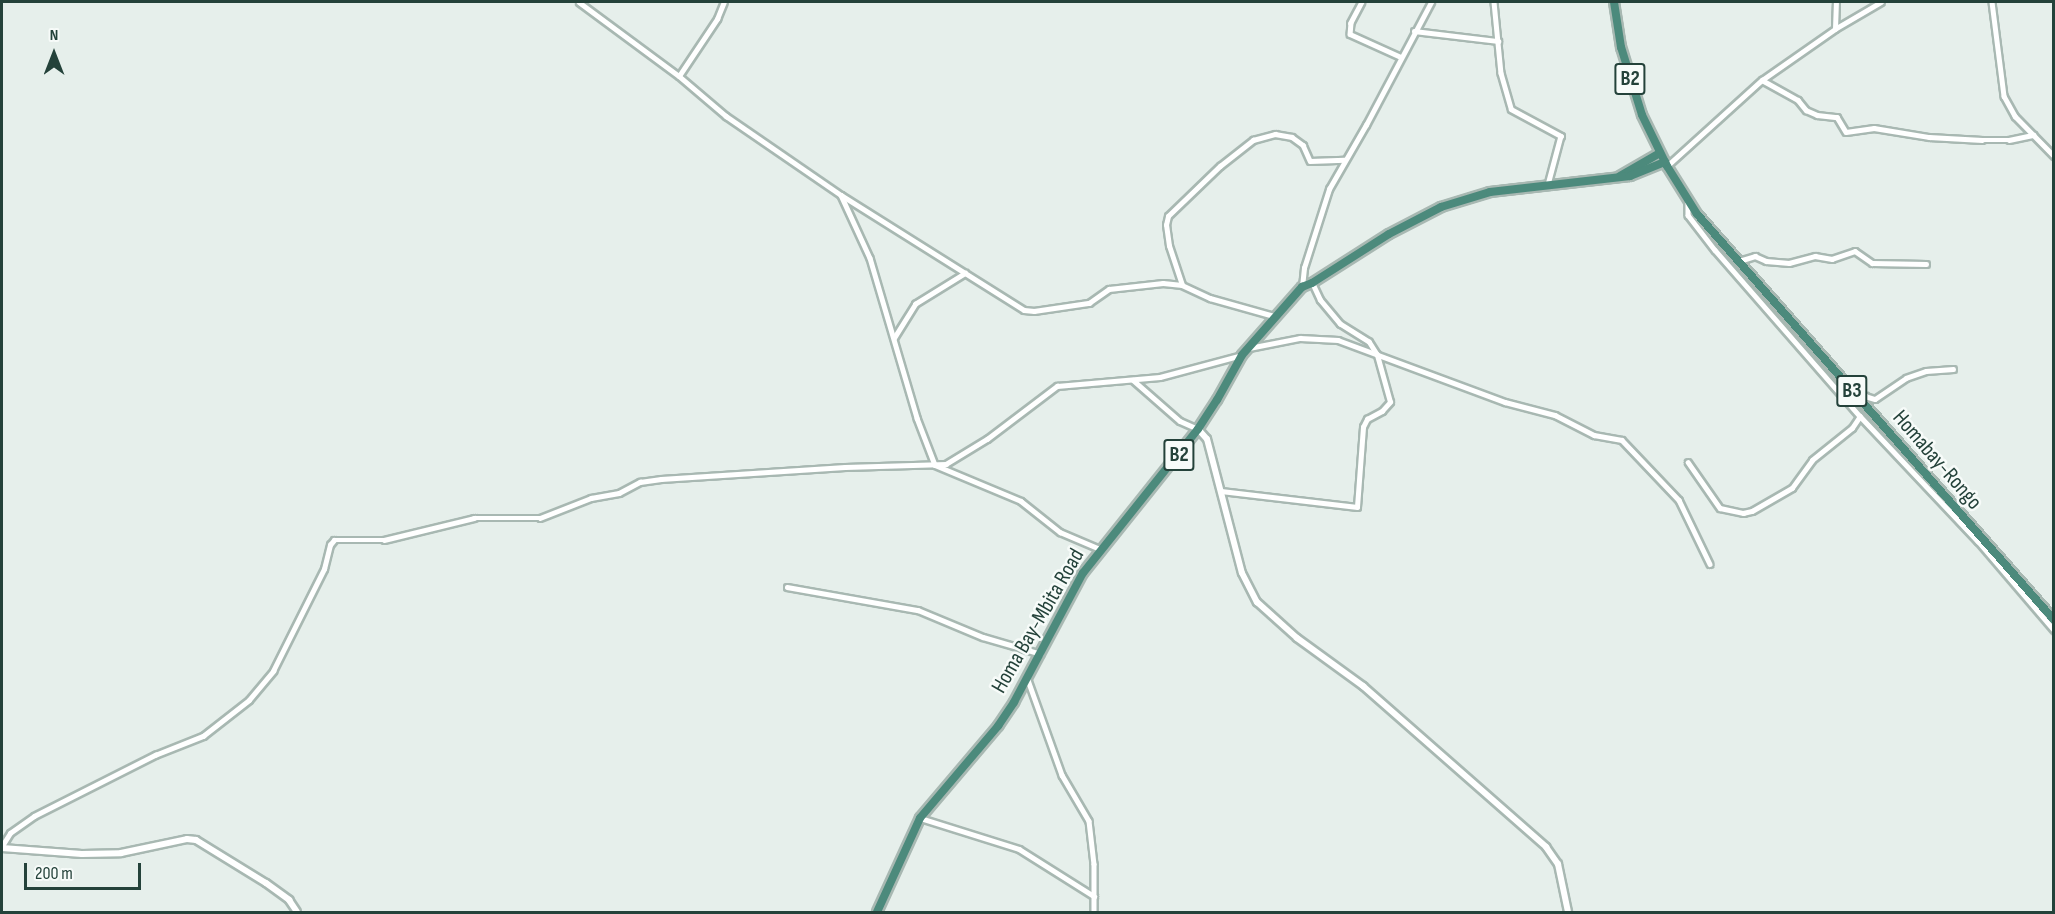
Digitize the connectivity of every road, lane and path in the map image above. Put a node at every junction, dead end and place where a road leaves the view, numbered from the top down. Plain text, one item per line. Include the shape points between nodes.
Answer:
1 (579, 2) edge
2 (724, 2) edge
3 (1362, 2) edge
4 (1431, 2) edge
5 (1494, 2) edge
6 (1614, 2) edge
7 (1836, 2) edge
8 (1881, 2) edge
9 (1992, 2) edge
10 (1835, 29) junction
11 (1414, 31) junction
12 (1498, 41) junction
13 (1401, 57) junction
14 (679, 76) junction
15 (1762, 80) junction
16 (2033, 135) junction
17 (1660, 153) junction
18 (2054, 156) edge
19 (1344, 159) junction
20 (1666, 164) junction
21 (1619, 177) junction
22 (1548, 185) junction
23 (841, 195) junction
24 (1734, 264) junction
25 (1926, 264) dead end
26 (965, 273) junction
27 (1312, 283) junction
28 (1182, 285) junction
29 (1302, 287) junction
30 (1274, 316) junction
31 (1795, 333) junction
32 (894, 338) junction
33 (1249, 348) junction
34 (1242, 355) junction
35 (1377, 355) junction
36 (1953, 369) dead end
37 (1133, 380) junction
38 (1860, 399) junction
39 (1860, 416) junction
40 (1198, 429) junction
41 (1688, 462) dead end
42 (935, 465) junction
43 (1221, 491) junction
44 (1100, 549) junction
45 (1710, 564) dead end
46 (2016, 582) junction
47 (787, 588) dead end
48 (2054, 620) edge
49 (2054, 630) edge
50 (1041, 654) junction
51 (1028, 680) junction
52 (920, 818) junction
53 (2, 847) edge
54 (1094, 896) junction
55 (297, 912) edge
56 (877, 912) edge
57 (1094, 912) edge
58 (1568, 912) edge

1 - 14 street
2 - 14 street
3 - 13 street via 1350,34
4 - 11 street
5 - 12 street
6 - 17 highway, B2 via 1629,75
7 - 10 street
8 - 10 street
9 - 16 street via 2004,96 2015,116
10 - 15 street
11 - 12 street
11 - 13 street
12 - 22 street via 1510,109 1561,136
13 - 19 street
14 - 23 street via 726,116
15 - 16 street via 1798,100 1806,110 1837,117 1846,132 1874,128 1982,140
15 - 20 street
16 - 18 street
17 - 20 highway, Homabay-Rongo / B3
17 - 21 highway, Homa Bay-Mbita Road / B2
19 - 28 street via 1310,161 1303,146 1292,137 1275,134 1253,140 1168,216 1169,246
19 - 29 street via 1317,219
20 - 21 highway, Homa Bay-Mbita Road / B2
20 - 24 highway, Homabay-Rongo / B3
21 - 22 highway, Homa Bay-Mbita Road / B2
22 - 27 highway, Homa Bay-Mbita Road / B2 via 1490,192 1441,207 1389,234
23 - 26 street
23 - 32 street via 870,258
24 - 25 street via 1755,256 1789,263 1815,256 1832,259 1855,251 1872,263
24 - 31 highway, Homabay-Rongo / B3
26 - 28 street via 1029,312 1089,303 1113,288
26 - 32 street via 915,304
27 - 29 highway, Homa Bay-Mbita Road / B2
27 - 35 street via 1340,324 1369,342
28 - 30 street via 1210,298
29 - 30 highway, Homa Bay-Mbita Road / B2
30 - 33 highway, Homa Bay-Mbita Road / B2
31 - 38 highway, Homabay-Rongo / B3
31 - 39 street
32 - 42 street
33 - 34 highway, Homa Bay-Mbita Road / B2
33 - 35 street via 1316,337 1338,340
34 - 37 street via 1160,377
34 - 40 highway, Homa Bay-Mbita Road / B2
35 - 43 street via 1390,402 1367,418 1363,427 1357,507
35 - 45 street via 1527,410 1556,415 1594,435 1622,440 1679,500
36 - 38 street via 1926,371 1906,378 1875,399
37 - 40 street via 1180,420
37 - 42 street via 1057,386 963,456
38 - 46 highway, Homabay-Rongo / B3
39 - 41 street via 1852,428 1812,460 1792,488 1752,511 1720,508
39 - 46 street
40 - 43 street via 1207,439
40 - 44 highway, Homa Bay-Mbita Road / B2
42 - 44 street via 1020,501 1060,532
42 - 53 street via 845,466 661,479 640,482 619,493 591,498 540,518 474,518 384,540 334,540 324,569 273,671 249,700 203,736 155,755 34,816 10,833
43 - 58 street via 1242,573 1263,611 1363,686 1546,847 1558,864
44 - 50 highway, Homa Bay-Mbita Road / B2 via 1058,616
46 - 48 highway, Homabay-Rongo / B3
46 - 49 street
47 - 50 street via 918,610 983,637
50 - 51 highway, Homa Bay-Mbita Road / B2
51 - 52 highway, Homa Bay-Mbita Road / B2 via 998,726
51 - 54 street via 1062,775 1089,821
52 - 54 street via 1019,849
52 - 56 highway, Homa Bay-Mbita Road / B2
53 - 55 street via 122,853 196,840 266,883 289,900
54 - 57 street

